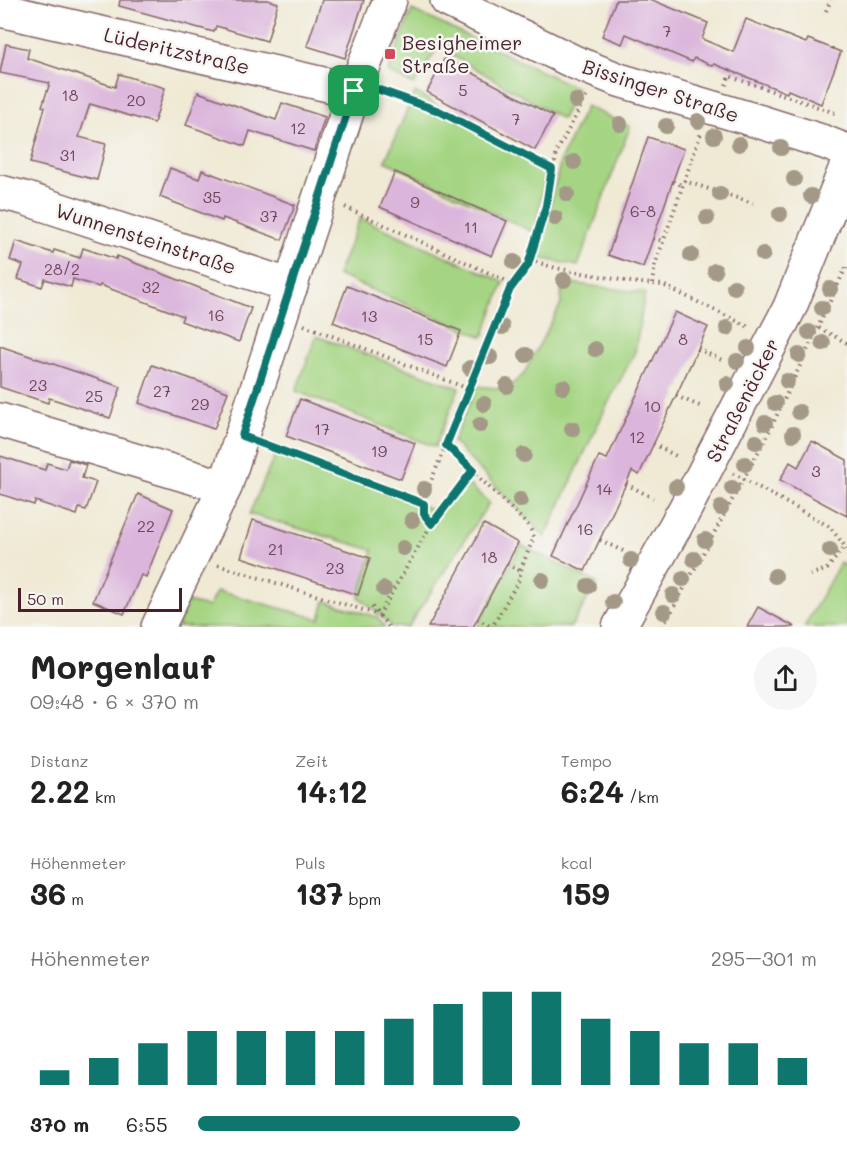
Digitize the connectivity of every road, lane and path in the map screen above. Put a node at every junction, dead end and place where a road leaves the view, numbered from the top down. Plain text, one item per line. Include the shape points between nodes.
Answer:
1 (390, 0) edge
2 (447, 0) edge
3 (831, 0) edge
4 (0, 10) edge
5 (826, 11) dead end
6 (356, 87) junction
7 (588, 93) dead end
8 (710, 106) junction
9 (847, 151) edge
10 (847, 165) edge
11 (552, 169) junction
12 (672, 182) dead end
13 (683, 183) junction
14 (0, 192) edge
15 (320, 196) junction
16 (753, 203) dead end
17 (653, 238) dead end
18 (663, 241) junction
19 (530, 260) junction
20 (847, 265) edge
21 (513, 284) junction
22 (652, 284) junction
23 (291, 286) junction
24 (281, 316) junction
25 (819, 328) junction
26 (772, 339) junction
27 (847, 343) edge
28 (698, 349) dead end
29 (724, 361) dead end
30 (469, 389) junction
31 (676, 396) dead end
32 (702, 407) dead end
33 (0, 420) edge
34 (242, 436) junction
35 (653, 444) dead end
36 (446, 445) junction
37 (676, 456) dead end
38 (473, 470) junction
39 (732, 472) dead end
40 (744, 479) junction
41 (626, 484) dead end
42 (225, 487) junction
43 (653, 498) dead end
44 (424, 504) junction
45 (432, 524) junction
46 (600, 540) dead end
47 (846, 548) edge
48 (623, 551) dead end
49 (191, 557) junction
50 (507, 564) dead end
51 (521, 572) junction
52 (810, 575) dead end
53 (372, 607) dead end
54 (379, 615) junction
55 (477, 619) dead end
56 (158, 627) edge
57 (389, 627) edge
58 (492, 627) edge
59 (619, 627) edge
60 (663, 627) edge

1 - 6 street
2 - 8 street, Bissinger Straße via 619,80
3 - 5 path
4 - 6 street, Lüderitzstraße
6 - 11 path via 439,111
6 - 15 street
7 - 11 path via 561,140
8 - 9 street, Bissinger Straße
8 - 13 path
10 - 26 street, Straßenäcker via 794,297
11 - 19 path
12 - 13 path
13 - 16 path
13 - 18 path
14 - 23 street, Wunnensteinstraße
15 - 21 path
15 - 23 street
17 - 18 path
18 - 22 path
19 - 21 path
19 - 22 path
20 - 25 path
21 - 30 path
22 - 26 path via 663,285
23 - 24 street
24 - 30 path
24 - 34 street
25 - 27 path
25 - 40 path
26 - 59 street, Straßenäcker
28 - 29 path
30 - 36 path
31 - 32 path
33 - 42 street
34 - 42 street
34 - 44 path
35 - 37 path
36 - 38 path
36 - 44 path
38 - 45 path
38 - 51 path via 533,532
39 - 40 path
40 - 47 path via 830,527
40 - 60 path
41 - 43 path
42 - 49 street
44 - 45 path via 424,514
45 - 54 path
46 - 48 path
47 - 52 path via 827,569
49 - 54 path
49 - 56 street
50 - 51 path
51 - 58 path
53 - 54 path
54 - 57 path
55 - 58 path

